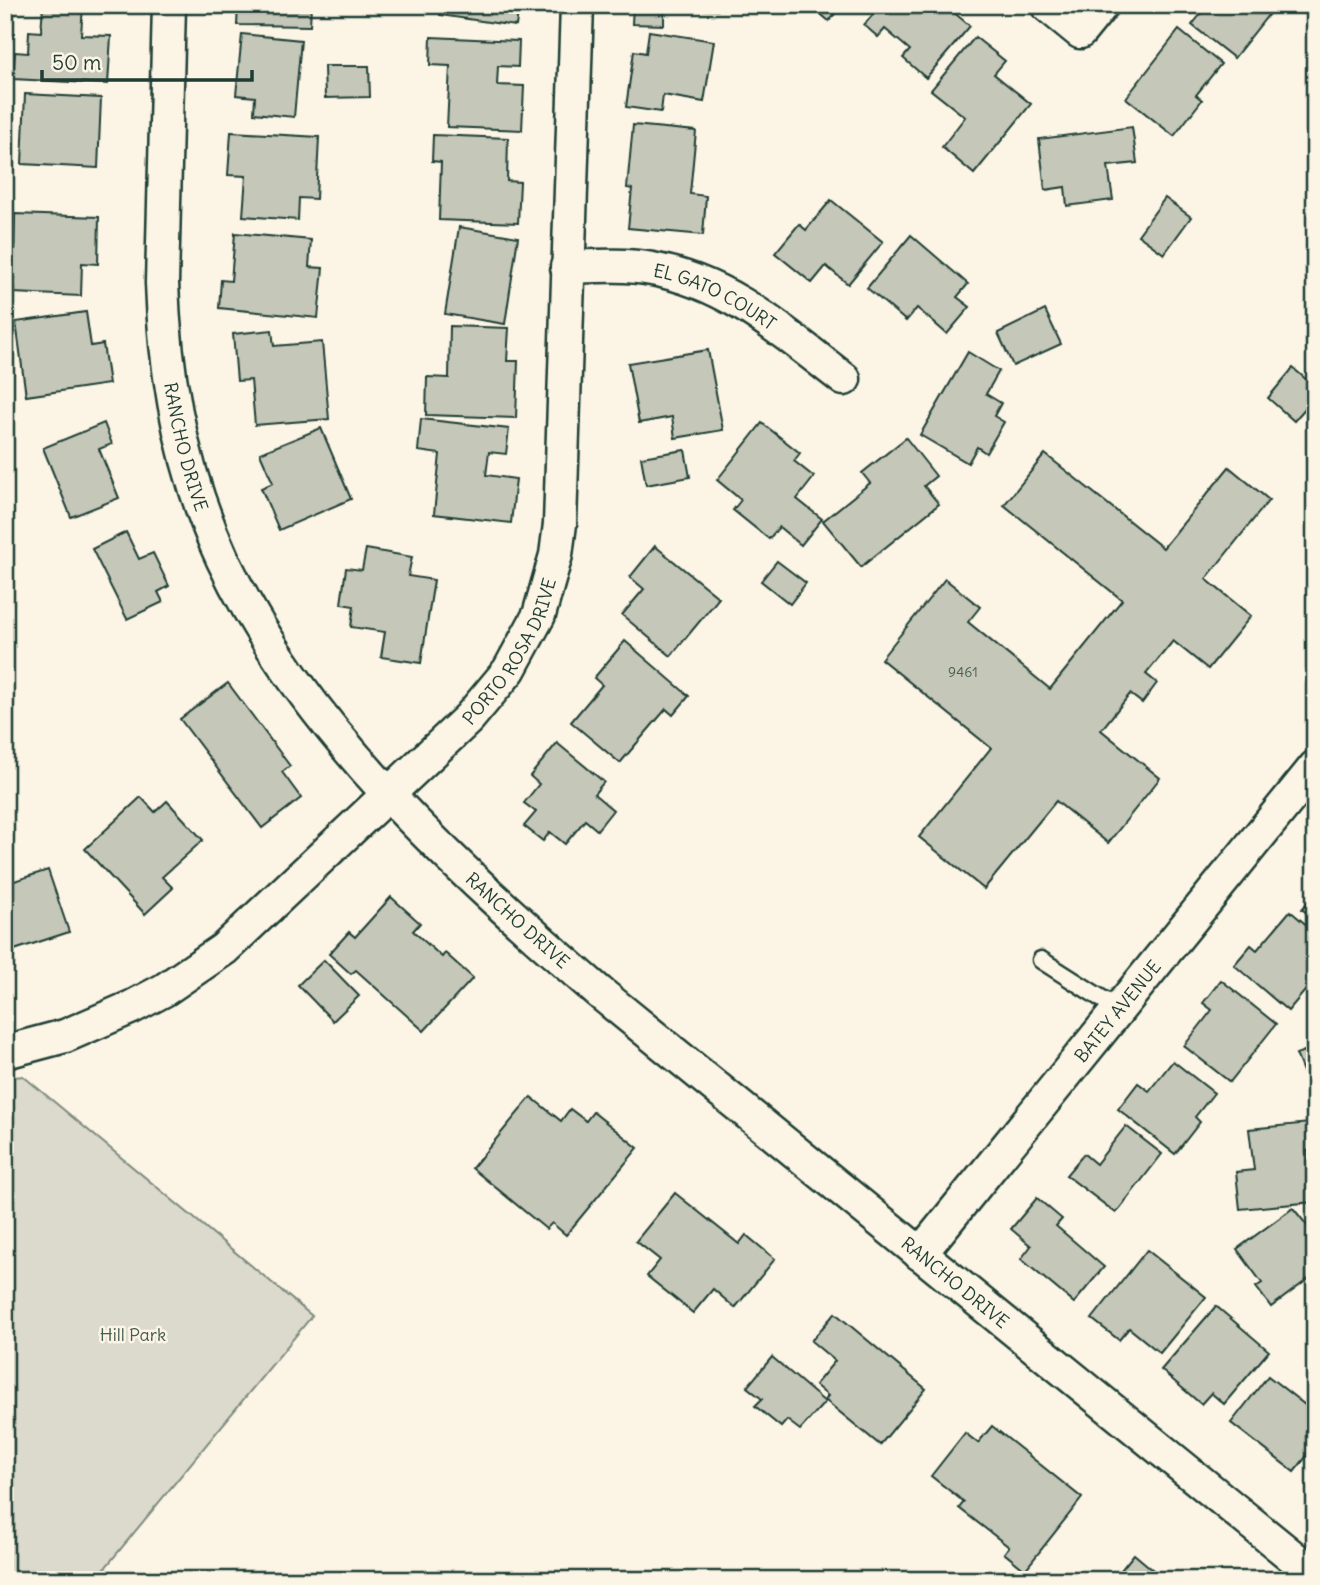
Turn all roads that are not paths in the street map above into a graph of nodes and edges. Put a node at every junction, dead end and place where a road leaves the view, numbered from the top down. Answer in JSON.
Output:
{"nodes":[{"id":1,"x":170,"y":5,"type":"edge"},
{"id":2,"x":577,"y":5,"type":"edge"},
{"id":3,"x":1047,"y":5,"type":"edge"},
{"id":4,"x":1102,"y":5,"type":"edge"},
{"id":5,"x":567,"y":267,"type":"junction"},
{"id":6,"x":844,"y":379,"type":"dead end"},
{"id":7,"x":1315,"y":766,"type":"edge"},
{"id":8,"x":389,"y":793,"type":"junction"},
{"id":9,"x":1041,"y":960,"type":"dead end"},
{"id":10,"x":1118,"y":1009,"type":"junction"},
{"id":11,"x":5,"y":1052,"type":"edge"},
{"id":12,"x":920,"y":1254,"type":"junction"},
{"id":13,"x":1315,"y":1575,"type":"edge"}],
"edges":[{"from":1,"to":8,"type":"street","name":"RANCHO DRIVE"},
{"from":2,"to":5,"type":"street","name":"PORTO ROSA DRIVE"},
{"from":3,"to":4,"type":"street"},
{"from":5,"to":6,"type":"street","name":"EL GATO COURT"},
{"from":5,"to":8,"type":"street","name":"PORTO ROSA DRIVE"},
{"from":7,"to":10,"type":"street","name":"BATEY AVENUE"},
{"from":8,"to":11,"type":"street","name":"PORTO ROSA DRIVE"},
{"from":8,"to":12,"type":"street","name":"RANCHO DRIVE"},
{"from":9,"to":10,"type":"lane"},
{"from":10,"to":12,"type":"street","name":"BATEY AVENUE"},
{"from":12,"to":13,"type":"street","name":"RANCHO DRIVE"}]}
